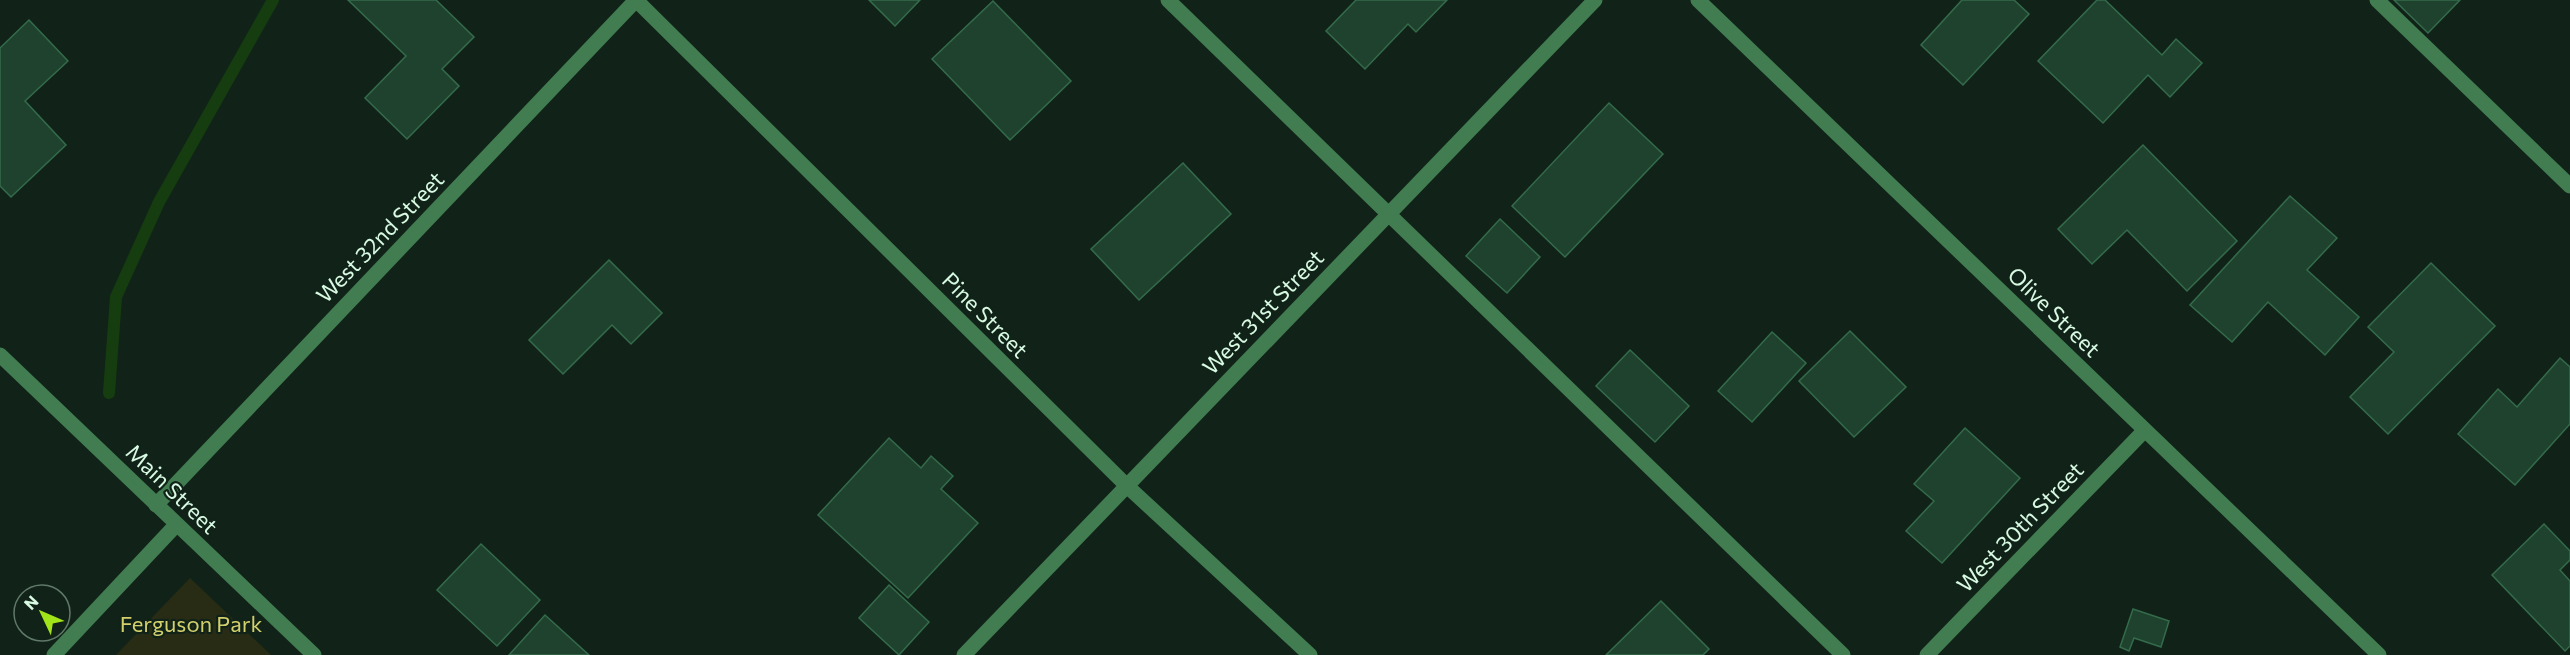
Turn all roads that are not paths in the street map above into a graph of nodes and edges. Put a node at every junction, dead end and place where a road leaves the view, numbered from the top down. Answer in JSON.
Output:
{"nodes":[{"id":1,"x":636,"y":0,"type":"edge"},
{"id":2,"x":1168,"y":0,"type":"edge"},
{"id":3,"x":1595,"y":0,"type":"edge"},
{"id":4,"x":1698,"y":0,"type":"edge"},
{"id":5,"x":2377,"y":0,"type":"edge"},
{"id":6,"x":2570,"y":186,"type":"edge"},
{"id":7,"x":1389,"y":213,"type":"junction"},
{"id":8,"x":0,"y":356,"type":"edge"},
{"id":9,"x":2144,"y":431,"type":"junction"},
{"id":10,"x":1127,"y":486,"type":"junction"},
{"id":11,"x":156,"y":506,"type":"junction"},
{"id":12,"x":176,"y":525,"type":"junction"},
{"id":13,"x":54,"y":655,"type":"edge"},
{"id":14,"x":314,"y":655,"type":"edge"},
{"id":15,"x":964,"y":655,"type":"edge"},
{"id":16,"x":1310,"y":655,"type":"edge"},
{"id":17,"x":1843,"y":655,"type":"edge"},
{"id":18,"x":1927,"y":655,"type":"edge"},
{"id":19,"x":2379,"y":655,"type":"edge"}],
"edges":[{"from":1,"to":10,"type":"street","name":"Pine Street"},
{"from":1,"to":11,"type":"street","name":"West 32nd Street"},
{"from":2,"to":7,"type":"street"},
{"from":3,"to":7,"type":"street","name":"West 31st Street"},
{"from":4,"to":9,"type":"street","name":"Olive Street"},
{"from":5,"to":6,"type":"street"},
{"from":7,"to":10,"type":"street","name":"West 31st Street"},
{"from":7,"to":17,"type":"street"},
{"from":8,"to":11,"type":"street","name":"Main Street"},
{"from":9,"to":18,"type":"street","name":"West 30th Street"},
{"from":9,"to":19,"type":"street","name":"Olive Street"},
{"from":10,"to":15,"type":"street","name":"West 31st Street"},
{"from":10,"to":16,"type":"street","name":"Pine Street"},
{"from":11,"to":12,"type":"street","name":"Main Street"},
{"from":12,"to":13,"type":"street"},
{"from":12,"to":14,"type":"street","name":"Main Street"}]}
